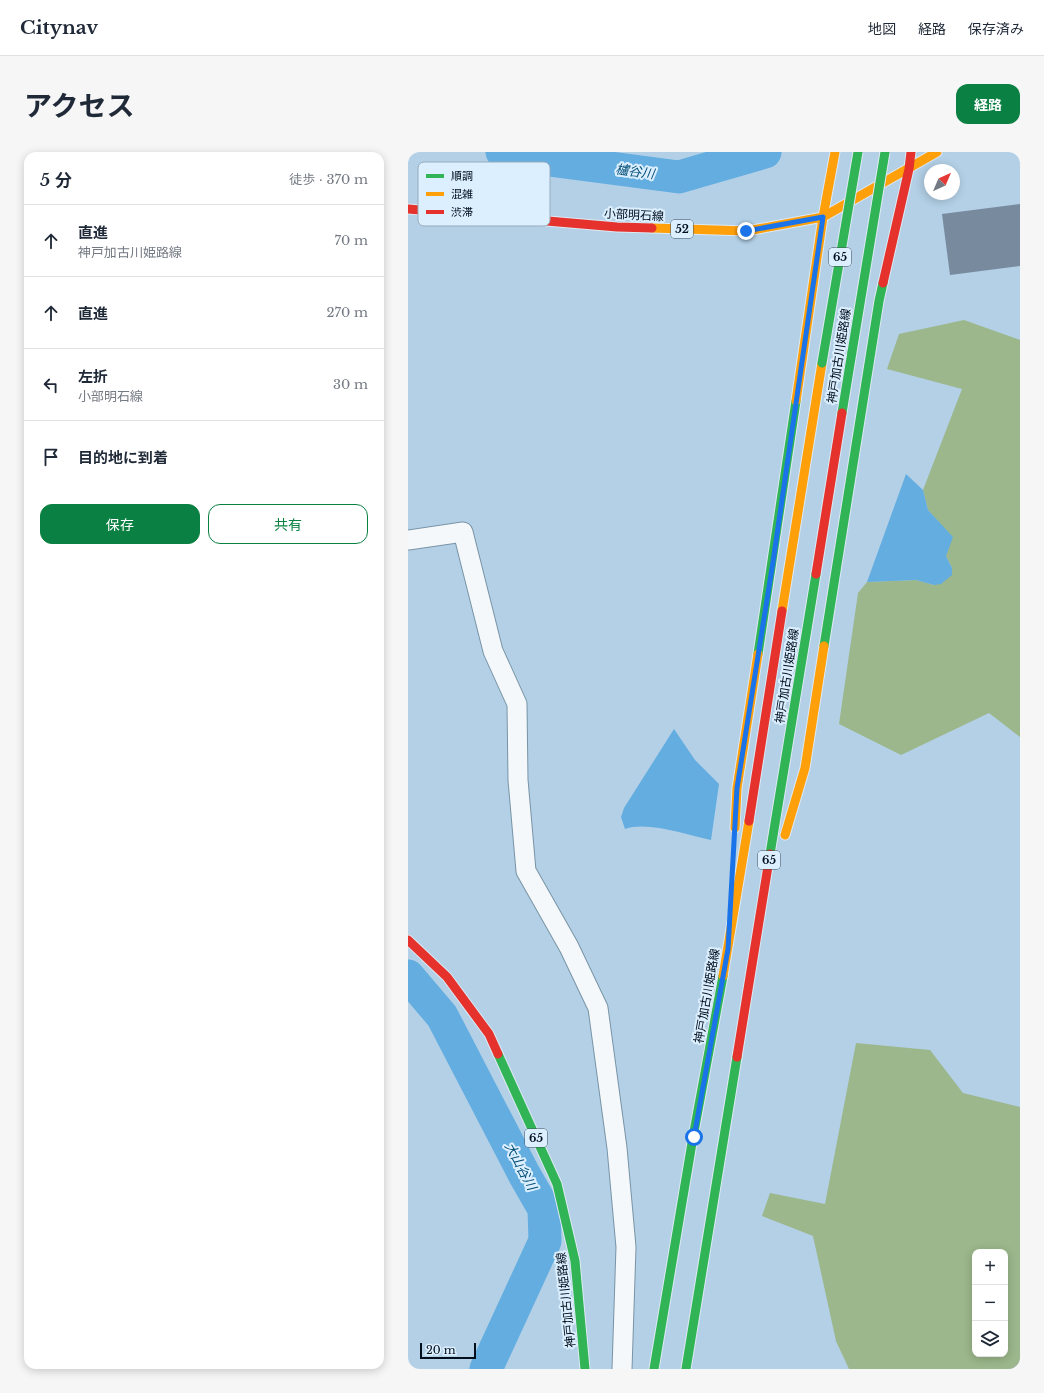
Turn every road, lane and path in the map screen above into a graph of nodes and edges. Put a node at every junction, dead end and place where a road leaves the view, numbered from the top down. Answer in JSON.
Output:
{"nodes":[{"id":1,"x":835,"y":152,"type":"edge"},
{"id":2,"x":858,"y":152,"type":"edge"},
{"id":3,"x":885,"y":152,"type":"edge"},
{"id":4,"x":911,"y":152,"type":"edge"},
{"id":5,"x":937,"y":152,"type":"edge"},
{"id":6,"x":908,"y":169,"type":"junction"},
{"id":7,"x":408,"y":209,"type":"edge"},
{"id":8,"x":418,"y":210,"type":"edge"},
{"id":9,"x":823,"y":217,"type":"junction"},
{"id":10,"x":550,"y":221,"type":"edge"},
{"id":11,"x":408,"y":540,"type":"edge"},
{"id":12,"x":735,"y":834,"type":"dead end"},
{"id":13,"x":733,"y":857,"type":"dead end"},
{"id":14,"x":760,"y":918,"type":"junction"},
{"id":15,"x":408,"y":940,"type":"edge"},
{"id":16,"x":728,"y":949,"type":"junction"},
{"id":17,"x":585,"y":1369,"type":"edge"},
{"id":18,"x":622,"y":1369,"type":"edge"},
{"id":19,"x":654,"y":1369,"type":"edge"},
{"id":20,"x":686,"y":1369,"type":"edge"}],
"edges":[{"from":1,"to":9,"type":"main road"},
{"from":2,"to":16,"type":"main road","name":"神戸加古川姫路線","number":"65","bridge":true},
{"from":3,"to":14,"type":"main road","name":"神戸加古川姫路線","number":"65","bridge":true},
{"from":4,"to":6,"type":"main road"},
{"from":5,"to":6,"type":"main road","name":"小部明石線","number":"52"},
{"from":6,"to":9,"type":"main road","name":"小部明石線","number":"52"},
{"from":6,"to":14,"type":"main road"},
{"from":7,"to":8,"type":"main road","name":"小部明石線","number":"52"},
{"from":9,"to":10,"type":"main road","name":"小部明石線","number":"52"},
{"from":9,"to":12,"type":"main road"},
{"from":11,"to":18,"type":"street"},
{"from":13,"to":16,"type":"main road"},
{"from":14,"to":20,"type":"main road","name":"神戸加古川姫路線","number":"65"},
{"from":15,"to":17,"type":"main road","name":"神戸加古川姫路線","number":"65"},
{"from":16,"to":19,"type":"main road","name":"神戸加古川姫路線","number":"65"}]}
